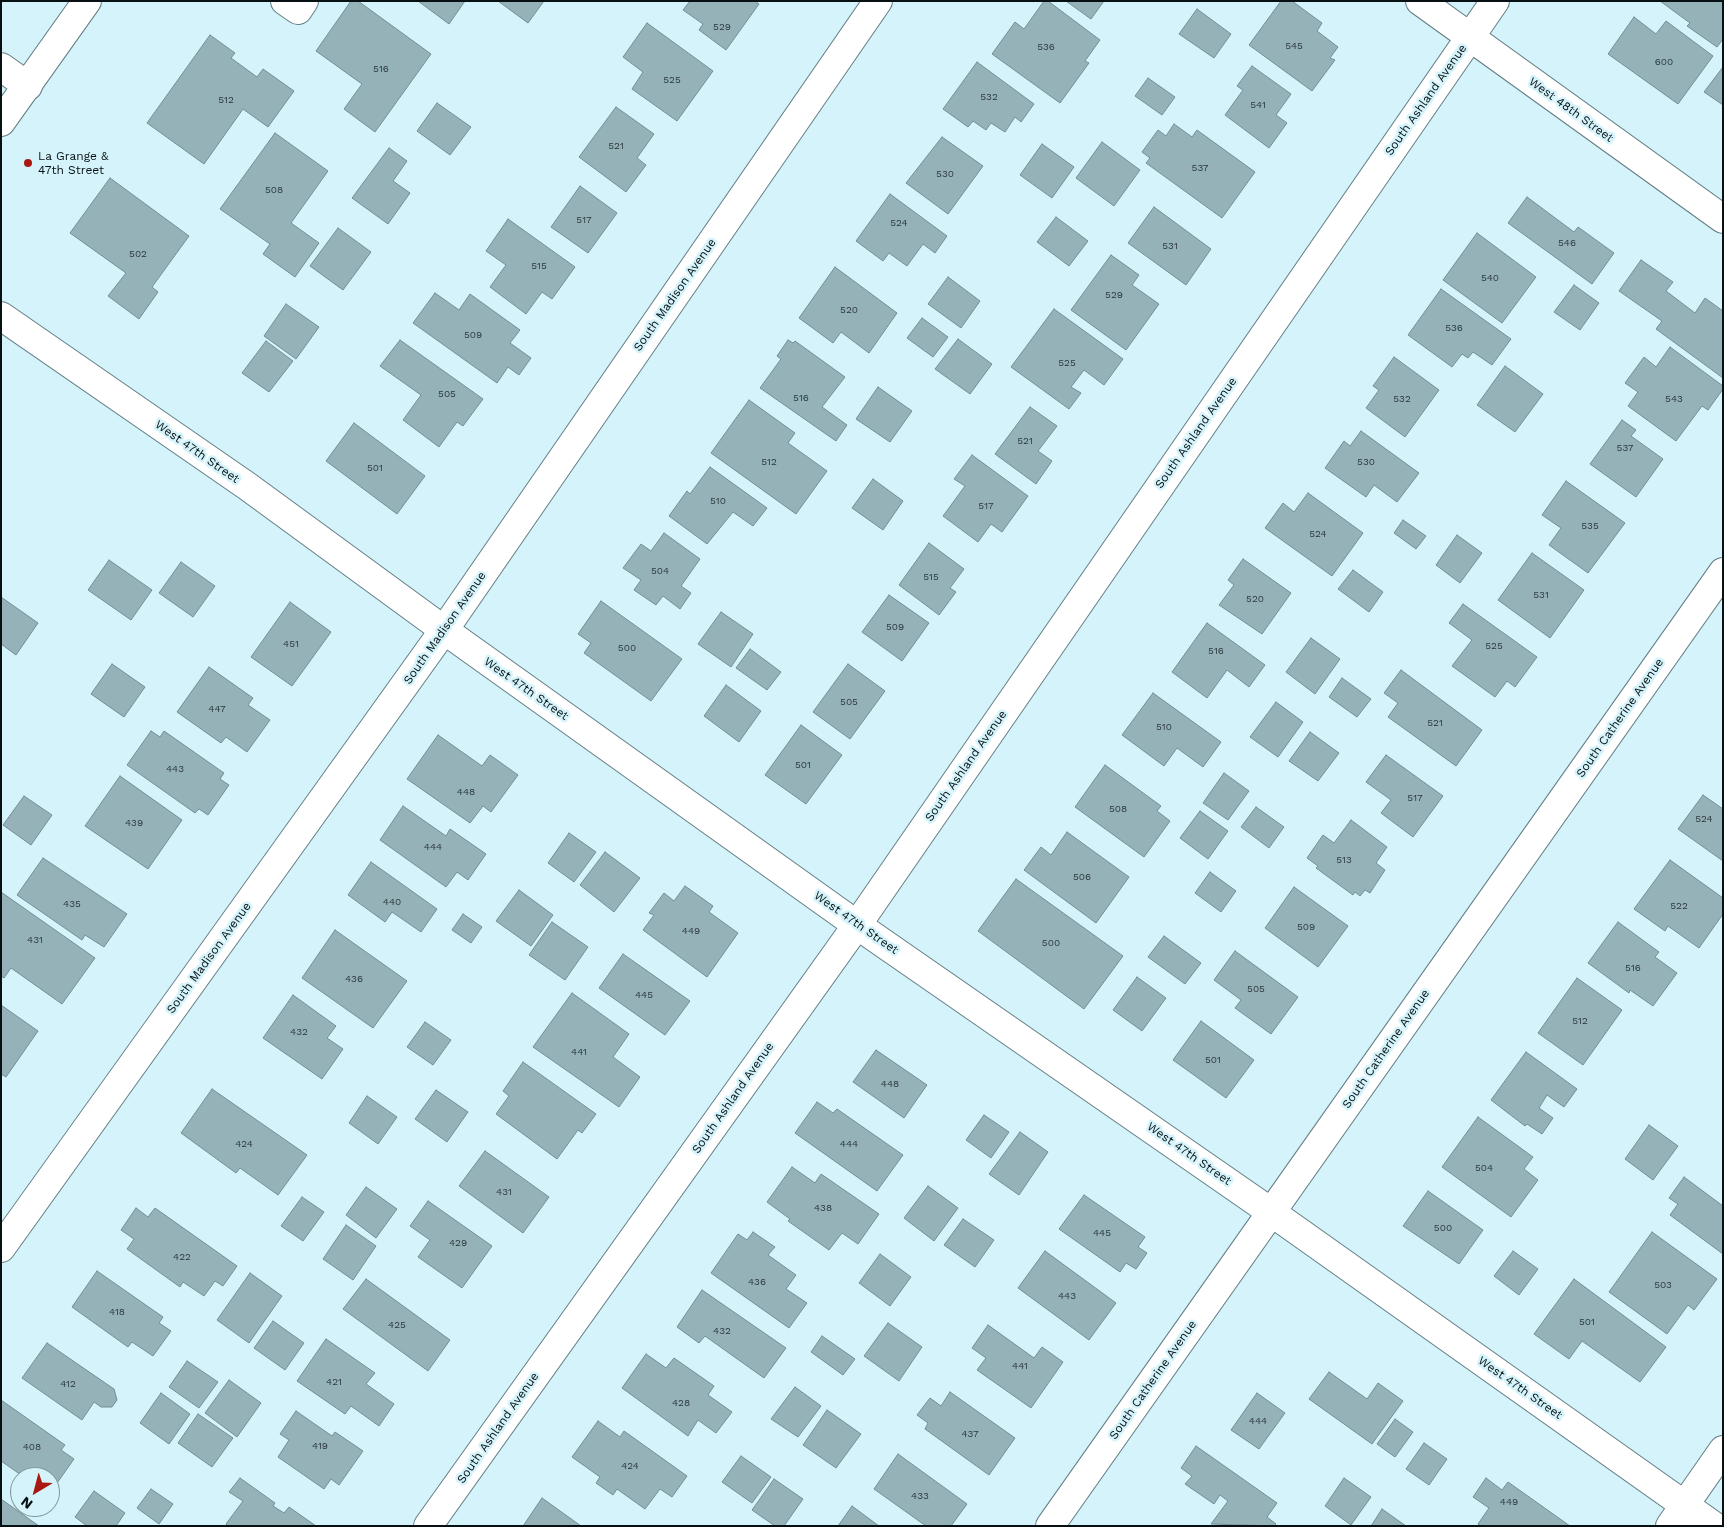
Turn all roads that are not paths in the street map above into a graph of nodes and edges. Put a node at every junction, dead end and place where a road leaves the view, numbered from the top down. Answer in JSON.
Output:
{"nodes":[{"id":1,"x":87,"y":1,"type":"edge"},
{"id":2,"x":285,"y":1,"type":"edge"},
{"id":3,"x":304,"y":1,"type":"edge"},
{"id":4,"x":878,"y":1,"type":"edge"},
{"id":5,"x":1420,"y":1,"type":"edge"},
{"id":6,"x":1495,"y":1,"type":"edge"},
{"id":7,"x":1470,"y":38,"type":"junction"},
{"id":8,"x":1,"y":67,"type":"edge"},
{"id":9,"x":28,"y":86,"type":"junction"},
{"id":10,"x":1,"y":122,"type":"edge"},
{"id":11,"x":1723,"y":219,"type":"edge"},
{"id":12,"x":1,"y":316,"type":"edge"},
{"id":13,"x":1723,"y":572,"type":"edge"},
{"id":14,"x":444,"y":630,"type":"junction"},
{"id":15,"x":857,"y":924,"type":"junction"},
{"id":16,"x":1271,"y":1212,"type":"junction"},
{"id":17,"x":1,"y":1248,"type":"edge"},
{"id":18,"x":1723,"y":1450,"type":"edge"},
{"id":19,"x":1677,"y":1515,"type":"edge"},
{"id":20,"x":428,"y":1526,"type":"edge"},
{"id":21,"x":1050,"y":1526,"type":"edge"},
{"id":22,"x":1714,"y":1526,"type":"edge"}],
"edges":[{"from":1,"to":9,"type":"street"},
{"from":2,"to":3,"type":"street"},
{"from":4,"to":14,"type":"street","name":"South Madison Avenue"},
{"from":5,"to":7,"type":"street","name":"West 48th Street"},
{"from":6,"to":7,"type":"street","name":"South Ashland Avenue"},
{"from":7,"to":11,"type":"street","name":"West 48th Street"},
{"from":7,"to":15,"type":"street","name":"South Ashland Avenue"},
{"from":8,"to":9,"type":"street"},
{"from":9,"to":10,"type":"street"},
{"from":12,"to":14,"type":"street","name":"West 47th Street"},
{"from":13,"to":16,"type":"street","name":"South Catherine Avenue"},
{"from":14,"to":15,"type":"street","name":"West 47th Street"},
{"from":14,"to":17,"type":"street","name":"South Madison Avenue"},
{"from":15,"to":16,"type":"street","name":"West 47th Street"},
{"from":15,"to":20,"type":"street","name":"South Ashland Avenue"},
{"from":16,"to":19,"type":"street","name":"West 47th Street"},
{"from":16,"to":21,"type":"street","name":"South Catherine Avenue"},
{"from":18,"to":19,"type":"street"},
{"from":19,"to":22,"type":"street","name":"West 47th Street"}]}
